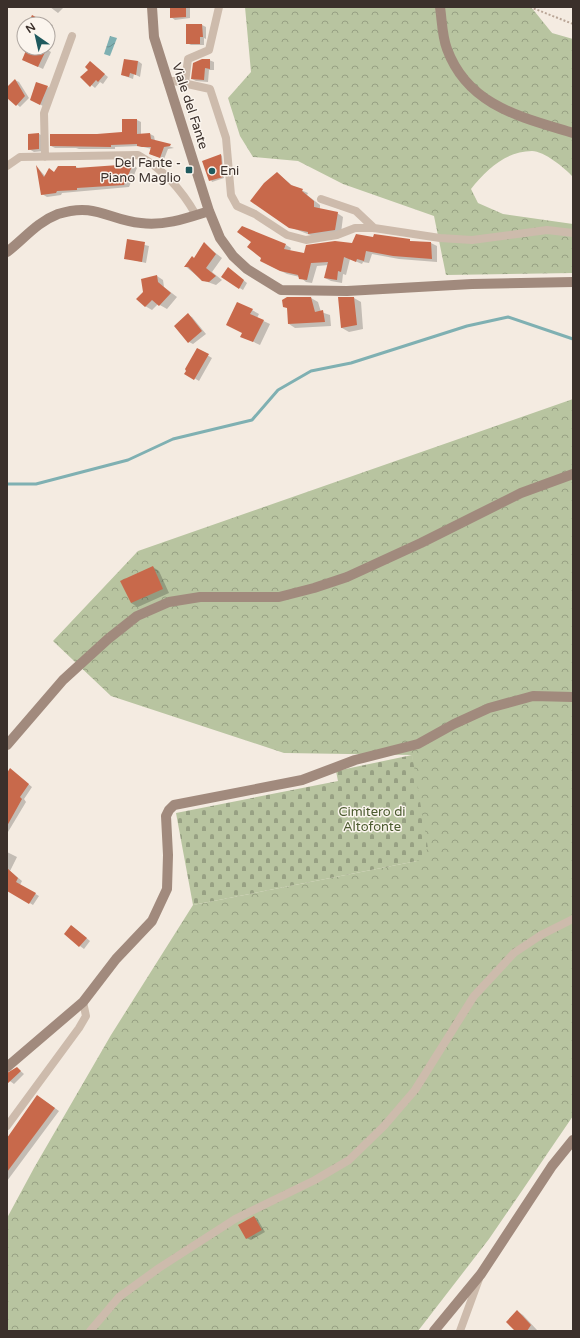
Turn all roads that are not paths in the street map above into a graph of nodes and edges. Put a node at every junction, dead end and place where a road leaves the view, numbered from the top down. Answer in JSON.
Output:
{"nodes":[{"id":1,"x":152,"y":7,"type":"edge"},
{"id":2,"x":219,"y":7,"type":"edge"},
{"id":3,"x":440,"y":7,"type":"edge"},
{"id":4,"x":72,"y":36,"type":"dead end"},
{"id":5,"x":167,"y":82,"type":"junction"},
{"id":6,"x":185,"y":83,"type":"junction"},
{"id":7,"x":573,"y":133,"type":"edge"},
{"id":8,"x":45,"y":156,"type":"junction"},
{"id":9,"x":7,"y":166,"type":"edge"},
{"id":10,"x":320,"y":200,"type":"dead end"},
{"id":11,"x":209,"y":211,"type":"junction"},
{"id":12,"x":196,"y":215,"type":"junction"},
{"id":13,"x":374,"y":228,"type":"junction"},
{"id":14,"x":573,"y":233,"type":"edge"},
{"id":15,"x":7,"y":252,"type":"edge"},
{"id":16,"x":573,"y":282,"type":"edge"},
{"id":17,"x":573,"y":474,"type":"edge"},
{"id":18,"x":573,"y":697,"type":"edge"},
{"id":19,"x":7,"y":745,"type":"edge"},
{"id":20,"x":573,"y":919,"type":"edge"},
{"id":21,"x":83,"y":1002,"type":"junction"},
{"id":22,"x":7,"y":1067,"type":"edge"},
{"id":23,"x":7,"y":1126,"type":"edge"},
{"id":24,"x":573,"y":1140,"type":"edge"},
{"id":25,"x":481,"y":1274,"type":"junction"},
{"id":26,"x":90,"y":1331,"type":"edge"},
{"id":27,"x":434,"y":1331,"type":"edge"},
{"id":28,"x":460,"y":1331,"type":"edge"}],
"edges":[{"from":1,"to":5,"type":"main road","name":"Viale del Fante"},
{"from":2,"to":6,"type":"street"},
{"from":3,"to":7,"type":"main road"},
{"from":4,"to":8,"type":"street"},
{"from":5,"to":6,"type":"street"},
{"from":5,"to":11,"type":"main road","name":"Viale del Fante"},
{"from":6,"to":13,"type":"street"},
{"from":8,"to":9,"type":"street"},
{"from":8,"to":12,"type":"street"},
{"from":10,"to":13,"type":"street"},
{"from":11,"to":12,"type":"main road"},
{"from":11,"to":16,"type":"main road","name":"Viale del Fante"},
{"from":12,"to":15,"type":"main road"},
{"from":13,"to":14,"type":"street"},
{"from":17,"to":19,"type":"main road"},
{"from":18,"to":21,"type":"main road"},
{"from":20,"to":26,"type":"street"},
{"from":21,"to":22,"type":"main road"},
{"from":21,"to":23,"type":"street"},
{"from":24,"to":25,"type":"main road"},
{"from":25,"to":27,"type":"main road"},
{"from":25,"to":28,"type":"street"}]}
